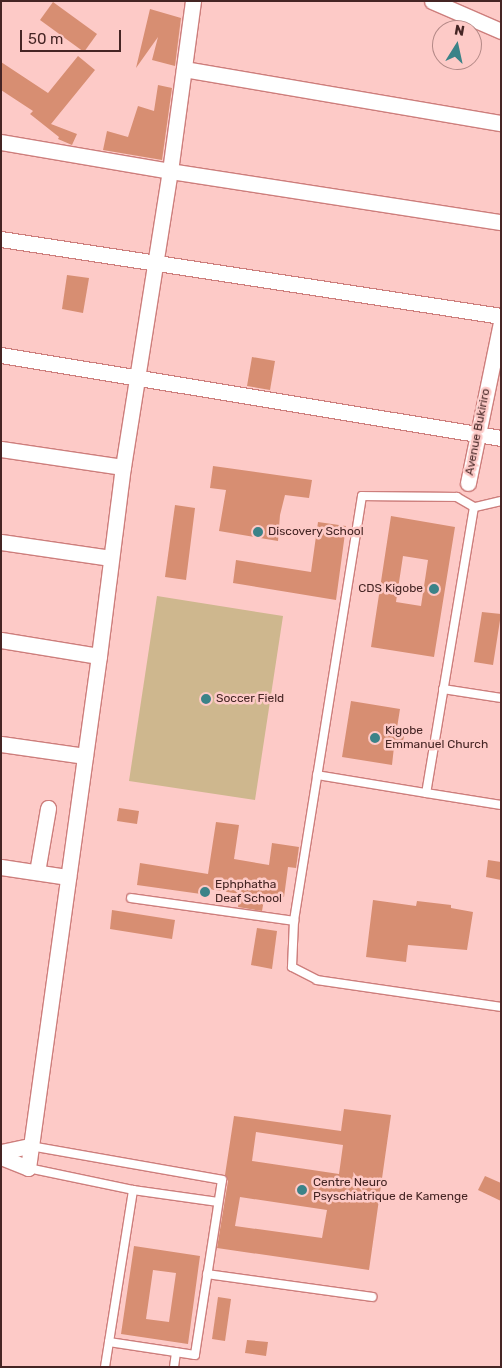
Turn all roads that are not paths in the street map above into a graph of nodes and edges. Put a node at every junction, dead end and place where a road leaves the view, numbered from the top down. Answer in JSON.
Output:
{"nodes":[{"id":1,"x":193,"y":1,"type":"edge"},
{"id":2,"x":432,"y":1,"type":"edge"},
{"id":3,"x":501,"y":31,"type":"edge"},
{"id":4,"x":184,"y":69,"type":"junction"},
{"id":5,"x":501,"y":123,"type":"edge"},
{"id":6,"x":1,"y":142,"type":"edge"},
{"id":7,"x":170,"y":171,"type":"junction"},
{"id":8,"x":501,"y":222,"type":"edge"},
{"id":9,"x":1,"y":239,"type":"edge"},
{"id":10,"x":156,"y":261,"type":"junction"},
{"id":11,"x":501,"y":316,"type":"edge"},
{"id":12,"x":501,"y":322,"type":"edge"},
{"id":13,"x":1,"y":355,"type":"edge"},
{"id":14,"x":138,"y":378,"type":"junction"},
{"id":15,"x":477,"y":434,"type":"junction"},
{"id":16,"x":501,"y":438,"type":"edge"},
{"id":17,"x":1,"y":449,"type":"edge"},
{"id":18,"x":123,"y":467,"type":"junction"},
{"id":19,"x":468,"y":483,"type":"joint"},
{"id":20,"x":456,"y":497,"type":"junction"},
{"id":21,"x":501,"y":501,"type":"edge"},
{"id":22,"x":474,"y":507,"type":"junction"},
{"id":23,"x":1,"y":542,"type":"edge"},
{"id":24,"x":111,"y":558,"type":"junction"},
{"id":25,"x":1,"y":640,"type":"edge"},
{"id":26,"x":99,"y":656,"type":"junction"},
{"id":27,"x":443,"y":689,"type":"junction"},
{"id":28,"x":501,"y":698,"type":"edge"},
{"id":29,"x":1,"y":744,"type":"edge"},
{"id":30,"x":85,"y":756,"type":"junction"},
{"id":31,"x":317,"y":775,"type":"junction"},
{"id":32,"x":426,"y":793,"type":"junction"},
{"id":33,"x":501,"y":805,"type":"edge"},
{"id":34,"x":48,"y":808,"type":"dead end"},
{"id":35,"x":1,"y":867,"type":"edge"},
{"id":36,"x":37,"y":872,"type":"junction"},
{"id":37,"x":68,"y":877,"type":"junction"},
{"id":38,"x":131,"y":898,"type":"dead end"},
{"id":39,"x":294,"y":921,"type":"junction"},
{"id":40,"x":501,"y":1007,"type":"edge"},
{"id":41,"x":30,"y":1146,"type":"junction"},
{"id":42,"x":1,"y":1152,"type":"edge"},
{"id":43,"x":1,"y":1157,"type":"edge"},
{"id":44,"x":28,"y":1168,"type":"junction"},
{"id":45,"x":133,"y":1190,"type":"junction"},
{"id":46,"x":218,"y":1202,"type":"junction"},
{"id":47,"x":207,"y":1274,"type":"junction"},
{"id":48,"x":372,"y":1297,"type":"dead end"},
{"id":49,"x":109,"y":1342,"type":"junction"},
{"id":50,"x":176,"y":1352,"type":"junction"},
{"id":51,"x":105,"y":1367,"type":"edge"},
{"id":52,"x":174,"y":1367,"type":"edge"}],
"edges":[{"from":1,"to":4,"type":"street"},
{"from":2,"to":3,"type":"street"},
{"from":4,"to":5,"type":"street"},
{"from":4,"to":7,"type":"street"},
{"from":6,"to":7,"type":"street"},
{"from":7,"to":8,"type":"street"},
{"from":7,"to":10,"type":"street"},
{"from":9,"to":10,"type":"street"},
{"from":10,"to":11,"type":"street"},
{"from":10,"to":14,"type":"street"},
{"from":12,"to":15,"type":"street","name":"Avenue Bukiriro"},
{"from":13,"to":14,"type":"street"},
{"from":14,"to":15,"type":"street"},
{"from":14,"to":18,"type":"street"},
{"from":15,"to":16,"type":"street"},
{"from":15,"to":19,"type":"street","name":"Avenue Bukiriro"},
{"from":17,"to":18,"type":"street"},
{"from":18,"to":24,"type":"street"},
{"from":19,"to":20,"type":"lane"},
{"from":20,"to":22,"type":"lane"},
{"from":20,"to":31,"type":"lane"},
{"from":21,"to":22,"type":"lane"},
{"from":22,"to":27,"type":"lane"},
{"from":23,"to":24,"type":"street"},
{"from":24,"to":26,"type":"street"},
{"from":25,"to":26,"type":"street"},
{"from":26,"to":30,"type":"street"},
{"from":27,"to":28,"type":"lane"},
{"from":27,"to":32,"type":"lane"},
{"from":29,"to":30,"type":"street"},
{"from":30,"to":37,"type":"street"},
{"from":31,"to":32,"type":"lane"},
{"from":31,"to":39,"type":"lane"},
{"from":32,"to":33,"type":"lane"},
{"from":34,"to":36,"type":"street"},
{"from":35,"to":36,"type":"street"},
{"from":36,"to":37,"type":"street"},
{"from":37,"to":41,"type":"street"},
{"from":38,"to":39,"type":"lane"},
{"from":39,"to":40,"type":"lane"},
{"from":41,"to":42,"type":"street"},
{"from":41,"to":44,"type":"street"},
{"from":41,"to":46,"type":"lane"},
{"from":43,"to":44,"type":"street"},
{"from":44,"to":45,"type":"lane"},
{"from":45,"to":46,"type":"lane"},
{"from":45,"to":49,"type":"lane"},
{"from":46,"to":47,"type":"lane"},
{"from":47,"to":48,"type":"lane"},
{"from":47,"to":50,"type":"lane"},
{"from":49,"to":50,"type":"lane"},
{"from":49,"to":51,"type":"lane"},
{"from":50,"to":52,"type":"lane"}]}
